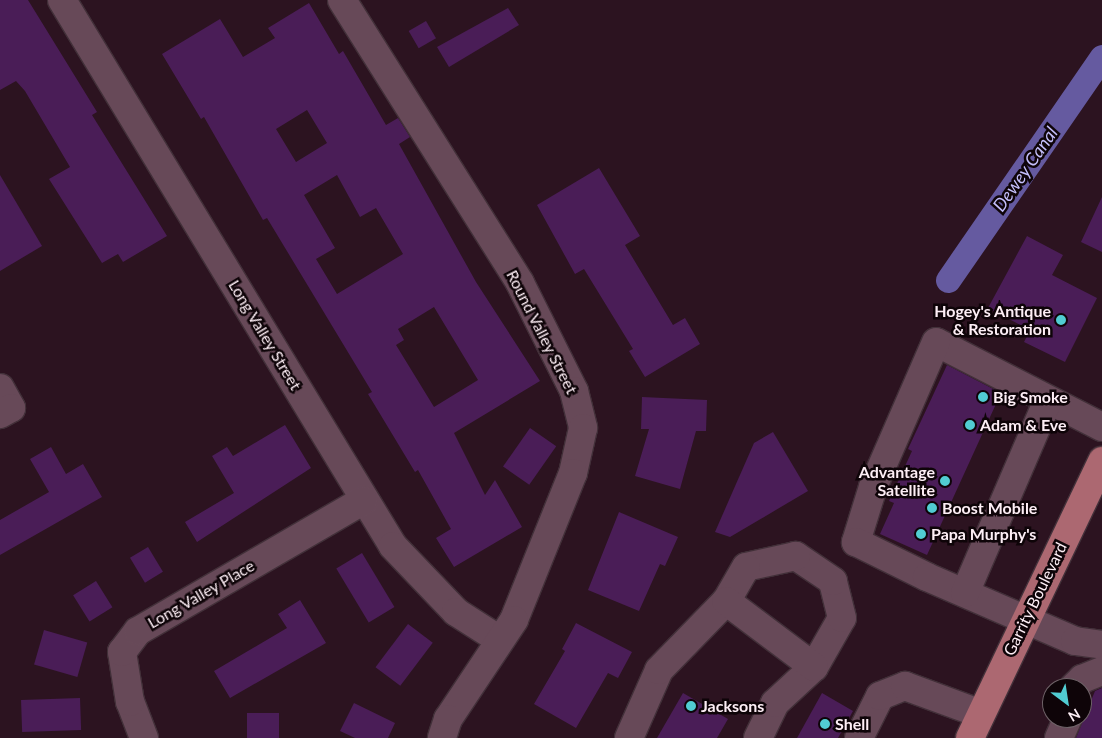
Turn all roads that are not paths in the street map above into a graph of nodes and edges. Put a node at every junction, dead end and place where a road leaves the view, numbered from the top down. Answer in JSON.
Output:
{"nodes":[{"id":1,"x":62,"y":0,"type":"edge"},
{"id":2,"x":342,"y":0,"type":"edge"},
{"id":3,"x":1048,"y":400,"type":"junction"},
{"id":4,"x":1102,"y":427,"type":"edge"},
{"id":5,"x":1102,"y":461,"type":"edge"},
{"id":6,"x":364,"y":500,"type":"junction"},
{"id":7,"x":965,"y":593,"type":"junction"},
{"id":8,"x":726,"y":601,"type":"junction"},
{"id":9,"x":1025,"y":619,"type":"junction"},
{"id":10,"x":500,"y":640,"type":"junction"},
{"id":11,"x":1102,"y":645,"type":"edge"},
{"id":12,"x":814,"y":667,"type":"junction"},
{"id":13,"x":975,"y":726,"type":"edge"},
{"id":14,"x":144,"y":738,"type":"edge"},
{"id":15,"x":442,"y":738,"type":"edge"},
{"id":16,"x":629,"y":738,"type":"edge"},
{"id":17,"x":758,"y":738,"type":"edge"},
{"id":18,"x":859,"y":738,"type":"edge"}],
"edges":[{"from":1,"to":6,"type":"street","name":"Long Valley Street"},
{"from":2,"to":10,"type":"street","name":"Round Valley Street"},
{"from":3,"to":4,"type":"street"},
{"from":3,"to":7,"type":"street"},
{"from":3,"to":7,"type":"street"},
{"from":5,"to":9,"type":"main road","name":"Garrity Boulevard"},
{"from":6,"to":10,"type":"street","name":"Long Valley Street"},
{"from":6,"to":14,"type":"street","name":"Long Valley Place"},
{"from":7,"to":9,"type":"street"},
{"from":8,"to":12,"type":"street"},
{"from":8,"to":12,"type":"street"},
{"from":8,"to":16,"type":"street"},
{"from":9,"to":11,"type":"street"},
{"from":9,"to":13,"type":"main road","name":"Garrity Boulevard"},
{"from":10,"to":15,"type":"street","name":"Round Valley Street"},
{"from":12,"to":17,"type":"street"},
{"from":13,"to":18,"type":"street"}]}
